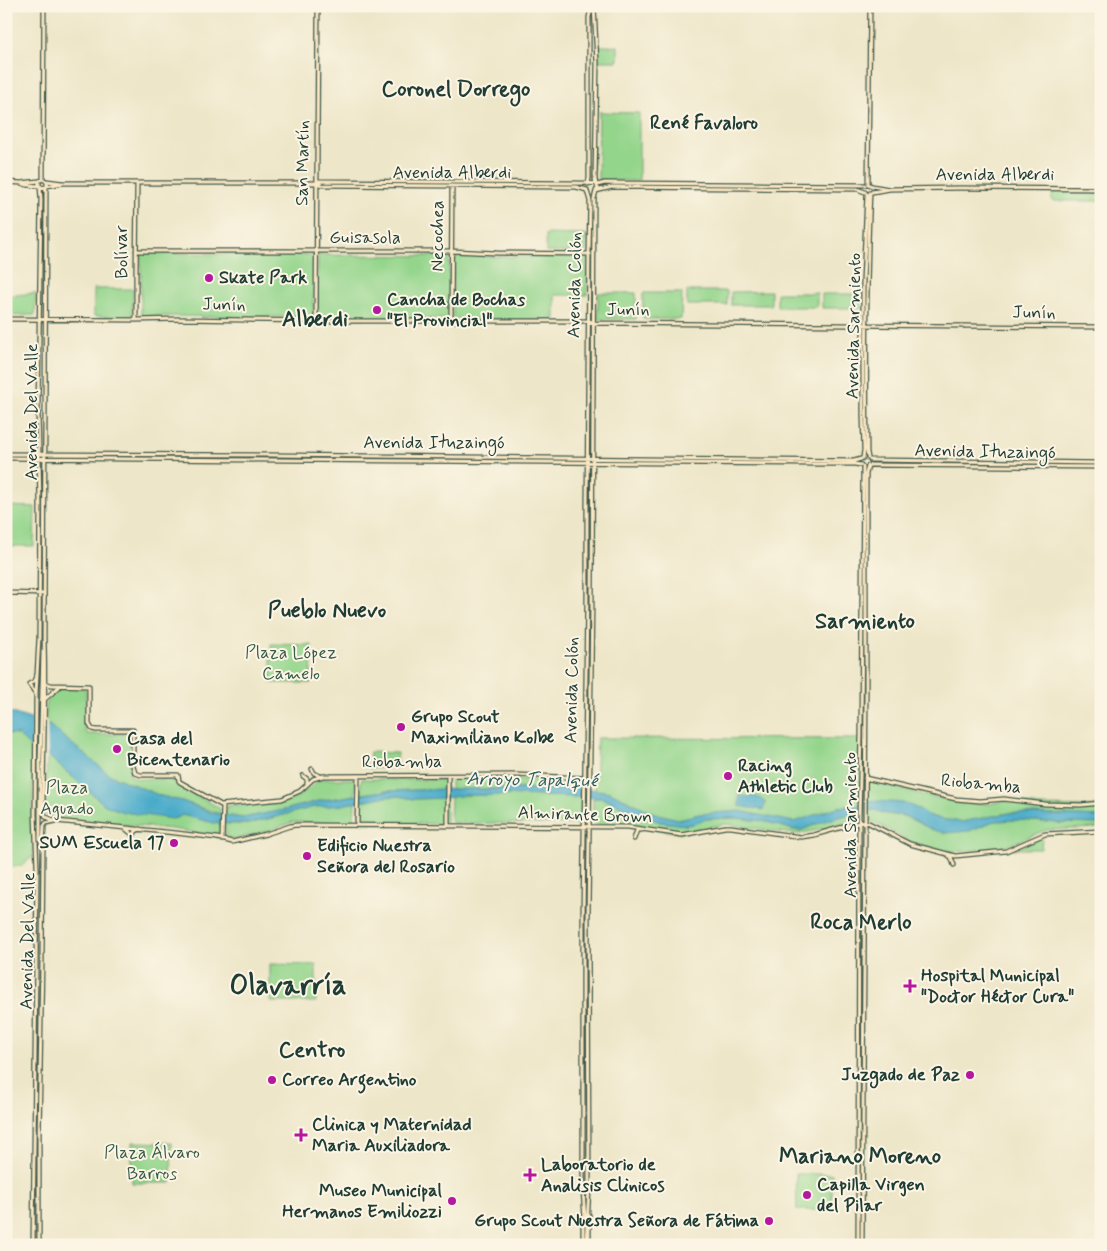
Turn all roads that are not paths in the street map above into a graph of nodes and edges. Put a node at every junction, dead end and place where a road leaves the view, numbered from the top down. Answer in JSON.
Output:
{"nodes":[{"id":1,"x":44,"y":6,"type":"edge"},
{"id":2,"x":318,"y":6,"type":"edge"},
{"id":3,"x":593,"y":6,"type":"edge"},
{"id":4,"x":870,"y":6,"type":"edge"},
{"id":5,"x":6,"y":182,"type":"edge"},
{"id":6,"x":42,"y":183,"type":"junction"},
{"id":7,"x":137,"y":183,"type":"junction"},
{"id":8,"x":317,"y":183,"type":"junction"},
{"id":9,"x":63,"y":184,"type":"junction"},
{"id":10,"x":452,"y":184,"type":"junction"},
{"id":11,"x":587,"y":185,"type":"junction"},
{"id":12,"x":596,"y":185,"type":"junction"},
{"id":13,"x":867,"y":185,"type":"junction"},
{"id":14,"x":46,"y":186,"type":"junction"},
{"id":15,"x":872,"y":186,"type":"junction"},
{"id":16,"x":890,"y":189,"type":"junction"},
{"id":17,"x":1101,"y":189,"type":"edge"},
{"id":18,"x":587,"y":190,"type":"junction"},
{"id":19,"x":596,"y":191,"type":"junction"},
{"id":20,"x":869,"y":193,"type":"junction"},
{"id":21,"x":136,"y":251,"type":"junction"},
{"id":22,"x":316,"y":251,"type":"junction"},
{"id":23,"x":452,"y":252,"type":"junction"},
{"id":24,"x":590,"y":254,"type":"junction"},
{"id":25,"x":594,"y":254,"type":"junction"},
{"id":26,"x":6,"y":319,"type":"edge"},
{"id":27,"x":39,"y":320,"type":"junction"},
{"id":28,"x":46,"y":320,"type":"junction"},
{"id":29,"x":136,"y":320,"type":"junction"},
{"id":30,"x":316,"y":321,"type":"junction"},
{"id":31,"x":451,"y":321,"type":"junction"},
{"id":32,"x":588,"y":321,"type":"junction"},
{"id":33,"x":594,"y":323,"type":"junction"},
{"id":34,"x":865,"y":326,"type":"junction"},
{"id":35,"x":1101,"y":327,"type":"edge"},
{"id":36,"x":6,"y":454,"type":"edge"},
{"id":37,"x":39,"y":457,"type":"junction"},
{"id":38,"x":45,"y":457,"type":"junction"},
{"id":39,"x":6,"y":458,"type":"edge"},
{"id":40,"x":862,"y":459,"type":"junction"},
{"id":41,"x":869,"y":459,"type":"junction"},
{"id":42,"x":590,"y":460,"type":"junction"},
{"id":43,"x":1101,"y":465,"type":"edge"},
{"id":44,"x":862,"y":466,"type":"junction"},
{"id":45,"x":869,"y":466,"type":"junction"},
{"id":46,"x":6,"y":593,"type":"edge"},
{"id":47,"x":39,"y":594,"type":"junction"},
{"id":48,"x":44,"y":594,"type":"junction"},
{"id":49,"x":44,"y":638,"type":"junction"},
{"id":50,"x":37,"y":674,"type":"junction"},
{"id":51,"x":45,"y":683,"type":"junction"},
{"id":52,"x":60,"y":686,"type":"junction"},
{"id":53,"x":36,"y":694,"type":"junction"},
{"id":54,"x":45,"y":700,"type":"junction"},
{"id":55,"x":40,"y":717,"type":"junction"},
{"id":56,"x":40,"y":760,"type":"junction"},
{"id":57,"x":312,"y":769,"type":"dead end"},
{"id":58,"x":303,"y":776,"type":"dead end"},
{"id":59,"x":323,"y":776,"type":"junction"},
{"id":60,"x":358,"y":776,"type":"junction"},
{"id":61,"x":448,"y":776,"type":"junction"},
{"id":62,"x":590,"y":778,"type":"junction"},
{"id":63,"x":863,"y":778,"type":"junction"},
{"id":64,"x":585,"y":780,"type":"junction"},
{"id":65,"x":307,"y":785,"type":"junction"},
{"id":66,"x":863,"y":785,"type":"junction"},
{"id":67,"x":1101,"y":803,"type":"edge"},
{"id":68,"x":223,"y":804,"type":"junction"},
{"id":69,"x":865,"y":818,"type":"junction"},
{"id":70,"x":56,"y":821,"type":"junction"},
{"id":71,"x":860,"y":822,"type":"junction"},
{"id":72,"x":357,"y":825,"type":"junction"},
{"id":73,"x":448,"y":825,"type":"junction"},
{"id":74,"x":584,"y":826,"type":"junction"},
{"id":75,"x":590,"y":826,"type":"junction"},
{"id":76,"x":123,"y":827,"type":"junction"},
{"id":77,"x":623,"y":827,"type":"junction"},
{"id":78,"x":140,"y":829,"type":"junction"},
{"id":79,"x":650,"y":830,"type":"junction"},
{"id":80,"x":1101,"y":831,"type":"edge"},
{"id":81,"x":222,"y":840,"type":"junction"},
{"id":82,"x":43,"y":849,"type":"junction"},
{"id":83,"x":948,"y":855,"type":"junction"},
{"id":84,"x":961,"y":856,"type":"junction"},
{"id":85,"x":583,"y":1189,"type":"junction"},
{"id":86,"x":589,"y":1189,"type":"junction"},
{"id":87,"x":586,"y":1233,"type":"junction"},
{"id":88,"x":33,"y":1245,"type":"edge"},
{"id":89,"x":39,"y":1245,"type":"edge"},
{"id":90,"x":586,"y":1245,"type":"edge"},
{"id":91,"x":858,"y":1245,"type":"edge"},
{"id":92,"x":862,"y":1245,"type":"edge"}],
"edges":[{"from":1,"to":6,"type":"main road","name":"Avenida Del Valle"},
{"from":2,"to":8,"type":"main road","name":"San Martín"},
{"from":3,"to":11,"type":"main road"},
{"from":3,"to":12,"type":"main road"},
{"from":4,"to":13,"type":"main road"},
{"from":5,"to":6,"type":"main road","name":"Avenida Alberdi"},
{"from":6,"to":9,"type":"main road","name":"Avenida Alberdi"},
{"from":6,"to":14,"type":"main road","name":"Avenida Del Valle"},
{"from":6,"to":14,"type":"main road","name":"Avenida Alberdi"},
{"from":6,"to":27,"type":"main road","name":"Avenida Del Valle"},
{"from":7,"to":8,"type":"main road","name":"Avenida Alberdi"},
{"from":7,"to":9,"type":"main road","name":"Avenida Alberdi"},
{"from":7,"to":21,"type":"main road","name":"Bolívar"},
{"from":8,"to":10,"type":"main road","name":"Avenida Alberdi"},
{"from":8,"to":22,"type":"main road","name":"San Martín"},
{"from":9,"to":14,"type":"main road","name":"Avenida Alberdi"},
{"from":10,"to":11,"type":"main road","name":"Avenida Alberdi"},
{"from":10,"to":18,"type":"main road","name":"Avenida Alberdi"},
{"from":10,"to":23,"type":"main road","name":"Necochea"},
{"from":11,"to":12,"type":"main road"},
{"from":11,"to":18,"type":"main road"},
{"from":12,"to":13,"type":"main road"},
{"from":12,"to":19,"type":"main road"},
{"from":13,"to":15,"type":"main road","name":"Avenida Alberdi"},
{"from":13,"to":20,"type":"main road"},
{"from":14,"to":28,"type":"main road","name":"Avenida Del Valle"},
{"from":15,"to":16,"type":"main road","name":"Avenida Alberdi"},
{"from":15,"to":20,"type":"main road"},
{"from":16,"to":17,"type":"main road","name":"Avenida Alberdi"},
{"from":16,"to":20,"type":"main road","name":"Avenida Alberdi"},
{"from":18,"to":19,"type":"main road"},
{"from":18,"to":24,"type":"main road","name":"Avenida Colón"},
{"from":19,"to":20,"type":"main road","name":"Avenida Alberdi"},
{"from":19,"to":25,"type":"main road","name":"Avenida Colón"},
{"from":20,"to":34,"type":"main road","name":"Avenida Sarmiento"},
{"from":21,"to":22,"type":"main road","name":"Guisasola"},
{"from":21,"to":29,"type":"main road","name":"Bolívar"},
{"from":22,"to":23,"type":"main road","name":"Guisasola"},
{"from":22,"to":30,"type":"main road","name":"San Martín"},
{"from":23,"to":24,"type":"main road","name":"Guisasola"},
{"from":23,"to":31,"type":"main road","name":"Necochea"},
{"from":24,"to":25,"type":"main road","name":"Guisasola"},
{"from":24,"to":32,"type":"main road","name":"Avenida Colón"},
{"from":25,"to":33,"type":"main road","name":"Avenida Colón"},
{"from":26,"to":27,"type":"main road","name":"Junín"},
{"from":27,"to":28,"type":"main road","name":"Junín"},
{"from":27,"to":37,"type":"main road","name":"Avenida Del Valle"},
{"from":28,"to":29,"type":"main road","name":"Junín"},
{"from":28,"to":38,"type":"main road","name":"Avenida Del Valle"},
{"from":29,"to":30,"type":"main road","name":"Junín"},
{"from":30,"to":31,"type":"main road","name":"Junín"},
{"from":31,"to":32,"type":"main road","name":"Junín"},
{"from":32,"to":33,"type":"main road","name":"Junín"},
{"from":32,"to":42,"type":"main road","name":"Avenida Colón"},
{"from":33,"to":34,"type":"main road","name":"Junín"},
{"from":33,"to":42,"type":"main road","name":"Avenida Colón"},
{"from":34,"to":35,"type":"main road","name":"Junín"},
{"from":34,"to":40,"type":"main road","name":"Avenida Sarmiento"},
{"from":34,"to":41,"type":"main road","name":"Avenida Sarmiento"},
{"from":36,"to":37,"type":"main road","name":"Avenida Ituzaingó"},
{"from":37,"to":38,"type":"main road","name":"Avenida Ituzaingó"},
{"from":37,"to":39,"type":"main road","name":"Avenida Ituzaingó"},
{"from":37,"to":47,"type":"main road","name":"Avenida Del Valle"},
{"from":38,"to":42,"type":"main road","name":"Avenida Ituzaingó"},
{"from":38,"to":48,"type":"main road","name":"Avenida Del Valle"},
{"from":40,"to":41,"type":"main road","name":"Avenida Ituzaingó"},
{"from":40,"to":42,"type":"main road","name":"Avenida Ituzaingó"},
{"from":40,"to":44,"type":"main road","name":"Avenida Sarmiento"},
{"from":41,"to":43,"type":"main road","name":"Avenida Ituzaingó"},
{"from":41,"to":45,"type":"main road","name":"Avenida Sarmiento"},
{"from":42,"to":44,"type":"main road","name":"Avenida Ituzaingó"},
{"from":42,"to":62,"type":"main road","name":"Avenida Colón"},
{"from":42,"to":64,"type":"main road","name":"Avenida Colón"},
{"from":43,"to":45,"type":"main road","name":"Avenida Ituzaingó"},
{"from":44,"to":45,"type":"main road","name":"Avenida Ituzaingó"},
{"from":44,"to":63,"type":"main road","name":"Avenida Sarmiento"},
{"from":45,"to":63,"type":"main road","name":"Avenida Sarmiento"},
{"from":46,"to":47,"type":"main road"},
{"from":47,"to":48,"type":"main road"},
{"from":47,"to":50,"type":"main road","name":"Avenida Del Valle"},
{"from":48,"to":49,"type":"main road","name":"Avenida Del Valle"},
{"from":49,"to":51,"type":"main road","name":"Avenida Del Valle"},
{"from":49,"to":55,"type":"main road","name":"Avenida Del Valle"},
{"from":50,"to":53,"type":"main road","name":"Avenida Del Valle"},
{"from":50,"to":53,"type":"main road"},
{"from":51,"to":52,"type":"main road"},
{"from":51,"to":54,"type":"main road","name":"Avenida Del Valle"},
{"from":52,"to":54,"type":"main road"},
{"from":52,"to":68,"type":"main road"},
{"from":53,"to":55,"type":"main road","name":"Avenida Del Valle"},
{"from":54,"to":55,"type":"main road","name":"Avenida Del Valle"},
{"from":55,"to":56,"type":"main road","name":"Avenida Del Valle"},
{"from":55,"to":56,"type":"main road","name":"Avenida Del Valle"},
{"from":56,"to":70,"type":"main road","name":"Avenida Del Valle"},
{"from":56,"to":82,"type":"main road","name":"Avenida Del Valle"},
{"from":56,"to":88,"type":"main road","name":"Avenida Del Valle"},
{"from":57,"to":59,"type":"main road"},
{"from":58,"to":65,"type":"main road"},
{"from":59,"to":60,"type":"main road","name":"Riobamba"},
{"from":59,"to":65,"type":"main road","name":"Riobamba"},
{"from":60,"to":61,"type":"main road","name":"Riobamba"},
{"from":60,"to":72,"type":"main road"},
{"from":61,"to":64,"type":"main road","name":"Riobamba"},
{"from":61,"to":73,"type":"main road"},
{"from":62,"to":64,"type":"main road","name":"Riobamba"},
{"from":62,"to":75,"type":"main road","name":"Avenida Colón"},
{"from":63,"to":66,"type":"main road","name":"Avenida Sarmiento"},
{"from":63,"to":67,"type":"main road","name":"Riobamba"},
{"from":64,"to":74,"type":"main road","name":"Avenida Colón"},
{"from":65,"to":68,"type":"main road","name":"Riobamba"},
{"from":66,"to":69,"type":"main road","name":"Avenida Sarmiento"},
{"from":66,"to":71,"type":"main road","name":"Avenida Sarmiento"},
{"from":68,"to":81,"type":"main road"},
{"from":69,"to":71,"type":"main road","name":"Almirante Brown"},
{"from":69,"to":83,"type":"main road"},
{"from":69,"to":92,"type":"main road","name":"Avenida Sarmiento"},
{"from":70,"to":76,"type":"main road","name":"Almirante Brown"},
{"from":70,"to":82,"type":"main road"},
{"from":71,"to":79,"type":"main road","name":"Almirante Brown"},
{"from":71,"to":91,"type":"main road","name":"Avenida Sarmiento"},
{"from":72,"to":73,"type":"main road","name":"Almirante Brown"},
{"from":72,"to":81,"type":"main road","name":"Almirante Brown"},
{"from":73,"to":74,"type":"main road","name":"Almirante Brown"},
{"from":74,"to":75,"type":"main road","name":"Almirante Brown"},
{"from":74,"to":85,"type":"main road","name":"Avenida Colón"},
{"from":75,"to":77,"type":"main road","name":"Almirante Brown"},
{"from":75,"to":86,"type":"main road","name":"Avenida Colón"},
{"from":76,"to":78,"type":"main road","name":"Almirante Brown"},
{"from":76,"to":78,"type":"main road"},
{"from":77,"to":79,"type":"main road","name":"Almirante Brown"},
{"from":77,"to":79,"type":"main road"},
{"from":78,"to":81,"type":"main road","name":"Almirante Brown"},
{"from":80,"to":84,"type":"main road"},
{"from":82,"to":89,"type":"main road","name":"Avenida Del Valle"},
{"from":83,"to":84,"type":"main road"},
{"from":83,"to":84,"type":"main road"},
{"from":85,"to":87,"type":"main road","name":"Avenida Colón"},
{"from":85,"to":90,"type":"main road","name":"Avenida Colón"},
{"from":86,"to":87,"type":"main road","name":"Avenida Colón"},
{"from":86,"to":90,"type":"main road","name":"Avenida Colón"},
{"from":87,"to":90,"type":"main road","name":"Avenida Colón"}]}
